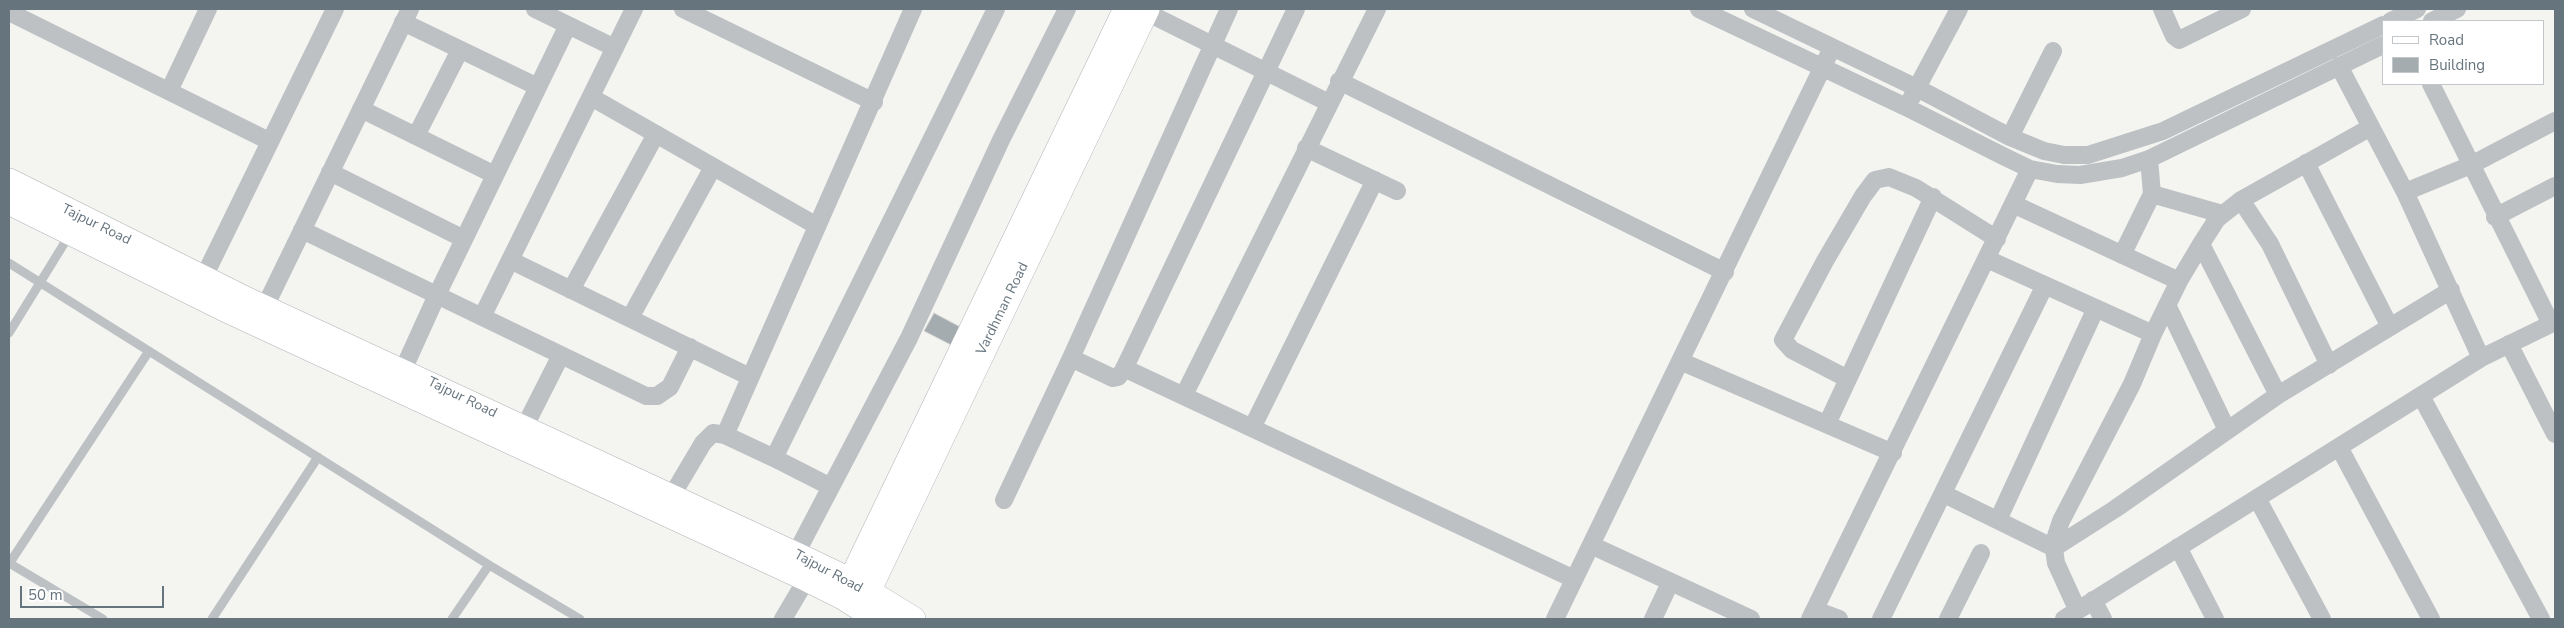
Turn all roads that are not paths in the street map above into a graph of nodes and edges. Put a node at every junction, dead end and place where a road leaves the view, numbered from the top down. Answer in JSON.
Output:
{"nodes":[{"id":1,"x":208,"y":9,"type":"edge"},
{"id":2,"x":334,"y":9,"type":"edge"},
{"id":3,"x":535,"y":9,"type":"edge"},
{"id":4,"x":634,"y":9,"type":"edge"},
{"id":5,"x":683,"y":9,"type":"edge"},
{"id":6,"x":913,"y":9,"type":"edge"},
{"id":7,"x":996,"y":9,"type":"edge"},
{"id":8,"x":1067,"y":9,"type":"edge"},
{"id":9,"x":1229,"y":9,"type":"edge"},
{"id":10,"x":1296,"y":9,"type":"edge"},
{"id":11,"x":1377,"y":9,"type":"edge"},
{"id":12,"x":1699,"y":9,"type":"edge"},
{"id":13,"x":1753,"y":9,"type":"edge"},
{"id":14,"x":1959,"y":9,"type":"edge"},
{"id":15,"x":2162,"y":9,"type":"edge"},
{"id":16,"x":2242,"y":9,"type":"edge"},
{"id":17,"x":2417,"y":9,"type":"edge"},
{"id":18,"x":2457,"y":9,"type":"edge"},
{"id":19,"x":1140,"y":10,"type":"edge"},
{"id":20,"x":9,"y":12,"type":"edge"},
{"id":21,"x":407,"y":15,"type":"edge"},
{"id":22,"x":2393,"y":20,"type":"edge"},
{"id":23,"x":2434,"y":20,"type":"edge"},
{"id":24,"x":568,"y":25,"type":"junction"},
{"id":25,"x":2382,"y":25,"type":"edge"},
{"id":26,"x":1212,"y":44,"type":"junction"},
{"id":27,"x":2382,"y":45,"type":"edge"},
{"id":28,"x":1832,"y":47,"type":"junction"},
{"id":29,"x":615,"y":48,"type":"junction"},
{"id":30,"x":460,"y":50,"type":"junction"},
{"id":31,"x":2053,"y":51,"type":"dead end"},
{"id":32,"x":2340,"y":66,"type":"junction"},
{"id":33,"x":1823,"y":67,"type":"junction"},
{"id":34,"x":1267,"y":70,"type":"junction"},
{"id":35,"x":1339,"y":82,"type":"junction"},
{"id":36,"x":2431,"y":85,"type":"edge"},
{"id":37,"x":538,"y":87,"type":"junction"},
{"id":38,"x":1917,"y":88,"type":"junction"},
{"id":39,"x":169,"y":91,"type":"junction"},
{"id":40,"x":590,"y":97,"type":"junction"},
{"id":41,"x":874,"y":102,"type":"junction"},
{"id":42,"x":1329,"y":103,"type":"junction"},
{"id":43,"x":1906,"y":107,"type":"junction"},
{"id":44,"x":361,"y":109,"type":"junction"},
{"id":45,"x":2555,"y":121,"type":"edge"},
{"id":46,"x":2371,"y":127,"type":"junction"},
{"id":47,"x":656,"y":134,"type":"junction"},
{"id":48,"x":416,"y":136,"type":"junction"},
{"id":49,"x":2010,"y":137,"type":"junction"},
{"id":50,"x":269,"y":141,"type":"junction"},
{"id":51,"x":1306,"y":148,"type":"junction"},
{"id":52,"x":2149,"y":159,"type":"junction"},
{"id":53,"x":2306,"y":163,"type":"junction"},
{"id":54,"x":2471,"y":165,"type":"junction"},
{"id":55,"x":713,"y":167,"type":"junction"},
{"id":56,"x":2030,"y":169,"type":"junction"},
{"id":57,"x":330,"y":172,"type":"junction"},
{"id":58,"x":495,"y":175,"type":"junction"},
{"id":59,"x":1375,"y":180,"type":"junction"},
{"id":60,"x":9,"y":181,"type":"edge"},
{"id":61,"x":2555,"y":186,"type":"edge"},
{"id":62,"x":1397,"y":191,"type":"dead end"},
{"id":63,"x":2405,"y":192,"type":"junction"},
{"id":64,"x":2152,"y":194,"type":"junction"},
{"id":65,"x":1933,"y":197,"type":"junction"},
{"id":66,"x":2241,"y":200,"type":"junction"},
{"id":67,"x":9,"y":202,"type":"edge"},
{"id":68,"x":2013,"y":204,"type":"junction"},
{"id":69,"x":2222,"y":214,"type":"junction"},
{"id":70,"x":2495,"y":217,"type":"junction"},
{"id":71,"x":817,"y":226,"type":"junction"},
{"id":72,"x":302,"y":230,"type":"junction"},
{"id":73,"x":70,"y":233,"type":"junction"},
{"id":74,"x":464,"y":239,"type":"junction"},
{"id":75,"x":1997,"y":239,"type":"junction"},
{"id":76,"x":2200,"y":244,"type":"junction"},
{"id":77,"x":2122,"y":255,"type":"junction"},
{"id":78,"x":1987,"y":259,"type":"junction"},
{"id":79,"x":510,"y":260,"type":"junction"},
{"id":80,"x":9,"y":263,"type":"edge"},
{"id":81,"x":1725,"y":272,"type":"junction"},
{"id":82,"x":2179,"y":281,"type":"junction"},
{"id":83,"x":40,"y":283,"type":"junction"},
{"id":84,"x":2045,"y":285,"type":"junction"},
{"id":85,"x":199,"y":286,"type":"junction"},
{"id":86,"x":571,"y":290,"type":"junction"},
{"id":87,"x":2451,"y":290,"type":"junction"},
{"id":88,"x":437,"y":295,"type":"junction"},
{"id":89,"x":2167,"y":305,"type":"junction"},
{"id":90,"x":2096,"y":308,"type":"junction"},
{"id":91,"x":261,"y":315,"type":"junction"},
{"id":92,"x":482,"y":316,"type":"junction"},
{"id":93,"x":630,"y":318,"type":"junction"},
{"id":94,"x":2553,"y":323,"type":"edge"},
{"id":95,"x":2390,"y":327,"type":"junction"},
{"id":96,"x":9,"y":333,"type":"edge"},
{"id":97,"x":2153,"y":334,"type":"junction"},
{"id":98,"x":2509,"y":344,"type":"junction"},
{"id":99,"x":690,"y":347,"type":"junction"},
{"id":100,"x":149,"y":351,"type":"junction"},
{"id":101,"x":560,"y":355,"type":"junction"},
{"id":102,"x":1071,"y":358,"type":"junction"},
{"id":103,"x":2482,"y":358,"type":"junction"},
{"id":104,"x":1680,"y":361,"type":"junction"},
{"id":105,"x":2329,"y":365,"type":"junction"},
{"id":106,"x":1124,"y":368,"type":"junction"},
{"id":107,"x":403,"y":370,"type":"junction"},
{"id":108,"x":750,"y":377,"type":"junction"},
{"id":109,"x":1848,"y":379,"type":"junction"},
{"id":110,"x":2278,"y":395,"type":"junction"},
{"id":111,"x":1184,"y":396,"type":"junction"},
{"id":112,"x":2421,"y":396,"type":"junction"},
{"id":113,"x":1827,"y":424,"type":"junction"},
{"id":114,"x":524,"y":428,"type":"junction"},
{"id":115,"x":1252,"y":428,"type":"junction"},
{"id":116,"x":2227,"y":430,"type":"junction"},
{"id":117,"x":2555,"y":434,"type":"edge"},
{"id":118,"x":725,"y":435,"type":"junction"},
{"id":119,"x":2339,"y":447,"type":"junction"},
{"id":120,"x":1893,"y":453,"type":"junction"},
{"id":121,"x":318,"y":457,"type":"junction"},
{"id":122,"x":774,"y":458,"type":"junction"},
{"id":123,"x":831,"y":487,"type":"junction"},
{"id":124,"x":1944,"y":494,"type":"junction"},
{"id":125,"x":670,"y":497,"type":"junction"},
{"id":126,"x":2257,"y":498,"type":"junction"},
{"id":127,"x":1004,"y":500,"type":"dead end"},
{"id":128,"x":1998,"y":520,"type":"junction"},
{"id":129,"x":1590,"y":545,"type":"junction"},
{"id":130,"x":2178,"y":547,"type":"junction"},
{"id":131,"x":2054,"y":548,"type":"junction"},
{"id":132,"x":1981,"y":553,"type":"dead end"},
{"id":133,"x":9,"y":564,"type":"edge"},
{"id":134,"x":489,"y":565,"type":"junction"},
{"id":135,"x":801,"y":567,"type":"junction"},
{"id":136,"x":1574,"y":579,"type":"junction"},
{"id":137,"x":1670,"y":583,"type":"junction"},
{"id":138,"x":859,"y":600,"type":"edge"},
{"id":139,"x":2093,"y":600,"type":"junction"},
{"id":140,"x":1813,"y":614,"type":"edge"},
{"id":141,"x":2071,"y":614,"type":"edge"},
{"id":142,"x":104,"y":619,"type":"edge"},
{"id":143,"x":212,"y":619,"type":"edge"},
{"id":144,"x":452,"y":619,"type":"edge"},
{"id":145,"x":580,"y":619,"type":"edge"},
{"id":146,"x":783,"y":619,"type":"edge"},
{"id":147,"x":913,"y":619,"type":"edge"},
{"id":148,"x":1555,"y":619,"type":"edge"},
{"id":149,"x":1653,"y":619,"type":"edge"},
{"id":150,"x":1751,"y":619,"type":"edge"},
{"id":151,"x":1839,"y":619,"type":"edge"},
{"id":152,"x":1881,"y":619,"type":"edge"},
{"id":153,"x":1948,"y":619,"type":"edge"},
{"id":154,"x":2103,"y":619,"type":"edge"},
{"id":155,"x":2215,"y":619,"type":"edge"},
{"id":156,"x":2322,"y":619,"type":"edge"},
{"id":157,"x":2431,"y":619,"type":"edge"},
{"id":158,"x":2541,"y":619,"type":"edge"}],
"edges":[{"from":1,"to":39,"type":"street"},
{"from":2,"to":50,"type":"street"},
{"from":3,"to":24,"type":"street"},
{"from":4,"to":29,"type":"street"},
{"from":5,"to":41,"type":"street"},
{"from":6,"to":41,"type":"street"},
{"from":7,"to":122,"type":"street"},
{"from":8,"to":123,"type":"street"},
{"from":9,"to":26,"type":"street"},
{"from":10,"to":34,"type":"street"},
{"from":11,"to":35,"type":"street"},
{"from":12,"to":33,"type":"street"},
{"from":13,"to":28,"type":"street"},
{"from":14,"to":38,"type":"street"},
{"from":15,"to":16,"type":"street"},
{"from":17,"to":22,"type":"street"},
{"from":18,"to":23,"type":"street"},
{"from":19,"to":26,"type":"street"},
{"from":19,"to":138,"type":"main road","name":"Vardhman Road"},
{"from":20,"to":39,"type":"street"},
{"from":21,"to":30,"type":"street"},
{"from":21,"to":44,"type":"street"},
{"from":24,"to":29,"type":"street"},
{"from":24,"to":37,"type":"street"},
{"from":25,"to":49,"type":"street"},
{"from":26,"to":34,"type":"street"},
{"from":26,"to":102,"type":"street"},
{"from":27,"to":32,"type":"street"},
{"from":28,"to":33,"type":"street"},
{"from":28,"to":38,"type":"street"},
{"from":29,"to":40,"type":"street"},
{"from":30,"to":37,"type":"street"},
{"from":30,"to":48,"type":"street"},
{"from":31,"to":49,"type":"street"},
{"from":32,"to":46,"type":"street"},
{"from":32,"to":52,"type":"street"},
{"from":33,"to":43,"type":"street"},
{"from":33,"to":81,"type":"street"},
{"from":34,"to":42,"type":"street"},
{"from":34,"to":106,"type":"street"},
{"from":35,"to":42,"type":"street"},
{"from":35,"to":81,"type":"street"},
{"from":36,"to":54,"type":"street"},
{"from":37,"to":58,"type":"street"},
{"from":38,"to":43,"type":"street"},
{"from":38,"to":49,"type":"street"},
{"from":39,"to":50,"type":"street"},
{"from":40,"to":47,"type":"street"},
{"from":40,"to":79,"type":"street"},
{"from":41,"to":71,"type":"street"},
{"from":42,"to":51,"type":"street"},
{"from":43,"to":56,"type":"street"},
{"from":44,"to":48,"type":"street"},
{"from":44,"to":57,"type":"street"},
{"from":45,"to":54,"type":"street"},
{"from":46,"to":53,"type":"street"},
{"from":46,"to":63,"type":"street"},
{"from":47,"to":55,"type":"street"},
{"from":47,"to":86,"type":"street"},
{"from":48,"to":58,"type":"street"},
{"from":50,"to":85,"type":"street"},
{"from":51,"to":59,"type":"street"},
{"from":51,"to":111,"type":"street"},
{"from":52,"to":56,"type":"street"},
{"from":52,"to":64,"type":"street"},
{"from":53,"to":66,"type":"street"},
{"from":53,"to":95,"type":"street"},
{"from":54,"to":63,"type":"street"},
{"from":54,"to":70,"type":"street"},
{"from":55,"to":71,"type":"street"},
{"from":55,"to":93,"type":"street"},
{"from":56,"to":68,"type":"street"},
{"from":57,"to":72,"type":"street"},
{"from":57,"to":74,"type":"street"},
{"from":58,"to":74,"type":"street"},
{"from":59,"to":62,"type":"street"},
{"from":59,"to":115,"type":"street"},
{"from":60,"to":85,"type":"main road","name":"Tajpur Road"},
{"from":61,"to":70,"type":"street"},
{"from":63,"to":87,"type":"street"},
{"from":64,"to":69,"type":"street"},
{"from":64,"to":77,"type":"street"},
{"from":65,"to":75,"type":"street"},
{"from":65,"to":109,"type":"street"},
{"from":65,"to":109,"type":"street"},
{"from":66,"to":69,"type":"street"},
{"from":66,"to":105,"type":"street"},
{"from":67,"to":73,"type":"main road","name":"Tajpur Road"},
{"from":68,"to":75,"type":"street"},
{"from":68,"to":77,"type":"street"},
{"from":69,"to":76,"type":"street"},
{"from":70,"to":94,"type":"street"},
{"from":71,"to":108,"type":"street"},
{"from":72,"to":88,"type":"street"},
{"from":72,"to":91,"type":"street"},
{"from":73,"to":83,"type":"lane"},
{"from":73,"to":85,"type":"main road","name":"Tajpur Road"},
{"from":74,"to":88,"type":"street"},
{"from":75,"to":78,"type":"street"},
{"from":76,"to":82,"type":"street"},
{"from":76,"to":110,"type":"street"},
{"from":77,"to":82,"type":"street"},
{"from":78,"to":84,"type":"street"},
{"from":78,"to":120,"type":"street"},
{"from":79,"to":86,"type":"street"},
{"from":79,"to":92,"type":"street"},
{"from":80,"to":83,"type":"lane"},
{"from":81,"to":104,"type":"street"},
{"from":82,"to":89,"type":"street"},
{"from":83,"to":96,"type":"lane"},
{"from":83,"to":100,"type":"lane"},
{"from":84,"to":90,"type":"street"},
{"from":84,"to":124,"type":"street"},
{"from":85,"to":91,"type":"main road","name":"Tajpur Road"},
{"from":86,"to":93,"type":"street"},
{"from":87,"to":95,"type":"street"},
{"from":87,"to":103,"type":"street"},
{"from":88,"to":92,"type":"street"},
{"from":88,"to":107,"type":"street"},
{"from":89,"to":97,"type":"street"},
{"from":89,"to":116,"type":"street"},
{"from":90,"to":97,"type":"street"},
{"from":90,"to":128,"type":"street"},
{"from":91,"to":107,"type":"main road","name":"Tajpur Road"},
{"from":91,"to":135,"type":"main road","name":"Tajpur Road"},
{"from":92,"to":101,"type":"street"},
{"from":93,"to":99,"type":"street"},
{"from":94,"to":98,"type":"street"},
{"from":95,"to":105,"type":"street"},
{"from":97,"to":131,"type":"street"},
{"from":98,"to":103,"type":"street"},
{"from":98,"to":117,"type":"street"},
{"from":99,"to":101,"type":"street"},
{"from":99,"to":108,"type":"street"},
{"from":100,"to":121,"type":"lane"},
{"from":100,"to":133,"type":"lane"},
{"from":101,"to":114,"type":"street"},
{"from":102,"to":106,"type":"street"},
{"from":102,"to":127,"type":"street"},
{"from":103,"to":112,"type":"street"},
{"from":104,"to":113,"type":"street"},
{"from":104,"to":129,"type":"street"},
{"from":105,"to":110,"type":"street"},
{"from":106,"to":111,"type":"street"},
{"from":107,"to":114,"type":"main road","name":"Tajpur Road"},
{"from":108,"to":118,"type":"street"},
{"from":109,"to":113,"type":"street"},
{"from":110,"to":116,"type":"street"},
{"from":111,"to":115,"type":"street"},
{"from":112,"to":119,"type":"street"},
{"from":112,"to":158,"type":"street"},
{"from":113,"to":120,"type":"street"},
{"from":114,"to":125,"type":"main road","name":"Tajpur Road"},
{"from":115,"to":136,"type":"street"},
{"from":116,"to":131,"type":"street"},
{"from":118,"to":122,"type":"street"},
{"from":118,"to":125,"type":"street"},
{"from":119,"to":126,"type":"street"},
{"from":119,"to":157,"type":"street"},
{"from":120,"to":140,"type":"street"},
{"from":121,"to":134,"type":"lane"},
{"from":121,"to":143,"type":"lane"},
{"from":122,"to":123,"type":"street"},
{"from":123,"to":135,"type":"street"},
{"from":124,"to":128,"type":"street"},
{"from":124,"to":152,"type":"street"},
{"from":125,"to":135,"type":"main road","name":"Tajpur Road"},
{"from":126,"to":130,"type":"street"},
{"from":126,"to":156,"type":"street"},
{"from":128,"to":131,"type":"street"},
{"from":129,"to":136,"type":"street"},
{"from":129,"to":137,"type":"street"},
{"from":130,"to":139,"type":"street"},
{"from":130,"to":155,"type":"street"},
{"from":131,"to":141,"type":"street"},
{"from":132,"to":153,"type":"street"},
{"from":133,"to":142,"type":"lane"},
{"from":134,"to":144,"type":"lane"},
{"from":134,"to":145,"type":"lane"},
{"from":135,"to":138,"type":"main road","name":"Tajpur Road"},
{"from":135,"to":146,"type":"street"},
{"from":136,"to":148,"type":"street"},
{"from":137,"to":149,"type":"street"},
{"from":137,"to":150,"type":"street"},
{"from":138,"to":147,"type":"main road","name":"Tajpur Road"},
{"from":139,"to":141,"type":"street"},
{"from":139,"to":154,"type":"street"},
{"from":140,"to":151,"type":"street"}]}
